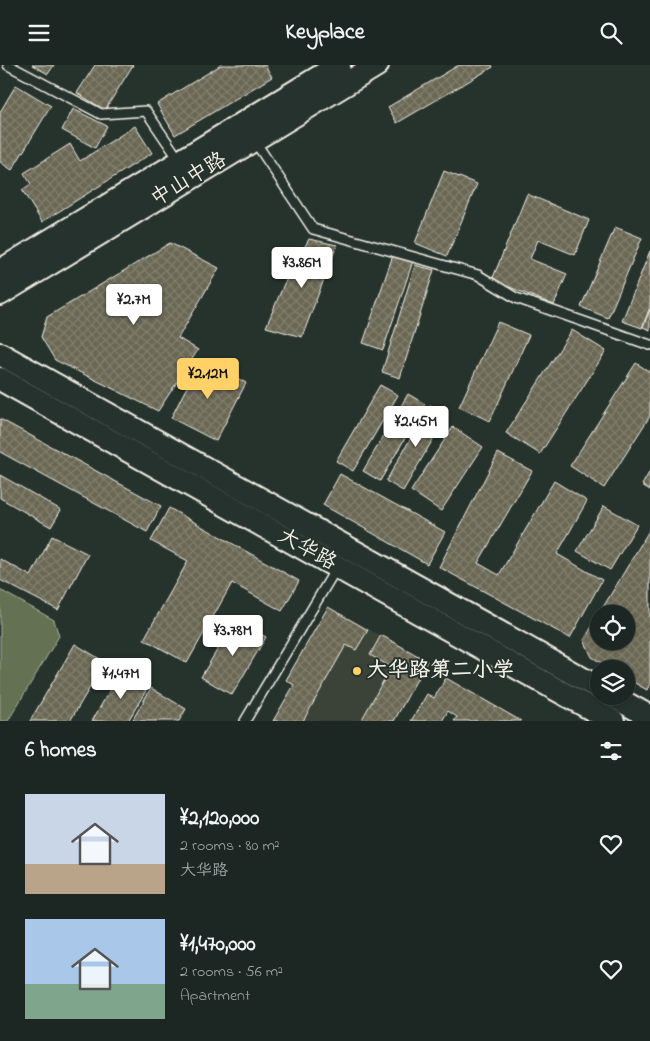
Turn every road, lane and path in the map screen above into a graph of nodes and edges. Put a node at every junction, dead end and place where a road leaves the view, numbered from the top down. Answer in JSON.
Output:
{"nodes":[{"id":1,"x":8,"y":65,"type":"edge"},
{"id":2,"x":339,"y":65,"type":"edge"},
{"id":3,"x":378,"y":65,"type":"edge"},
{"id":4,"x":254,"y":140,"type":"junction"},
{"id":5,"x":180,"y":161,"type":"junction"},
{"id":6,"x":0,"y":271,"type":"edge"},
{"id":7,"x":0,"y":294,"type":"edge"},
{"id":8,"x":650,"y":345,"type":"edge"},
{"id":9,"x":0,"y":354,"type":"edge"},
{"id":10,"x":0,"y":379,"type":"edge"},
{"id":11,"x":337,"y":567,"type":"junction"},
{"id":12,"x":590,"y":683,"type":"edge"},
{"id":13,"x":629,"y":705,"type":"edge"},
{"id":14,"x":650,"y":717,"type":"edge"},
{"id":15,"x":245,"y":721,"type":"edge"},
{"id":16,"x":613,"y":721,"type":"edge"}],
"edges":[{"from":1,"to":5,"type":"lane"},
{"from":2,"to":5,"type":"street","name":"中山中路"},
{"from":3,"to":4,"type":"street","name":"中山中路"},
{"from":4,"to":7,"type":"street","name":"中山中路"},
{"from":4,"to":8,"type":"lane"},
{"from":5,"to":6,"type":"street","name":"中山中路"},
{"from":9,"to":12,"type":"street","name":"大华路"},
{"from":10,"to":11,"type":"street","name":"大华路"},
{"from":11,"to":15,"type":"lane"},
{"from":11,"to":16,"type":"street","name":"大华路"},
{"from":13,"to":14,"type":"street"}]}
